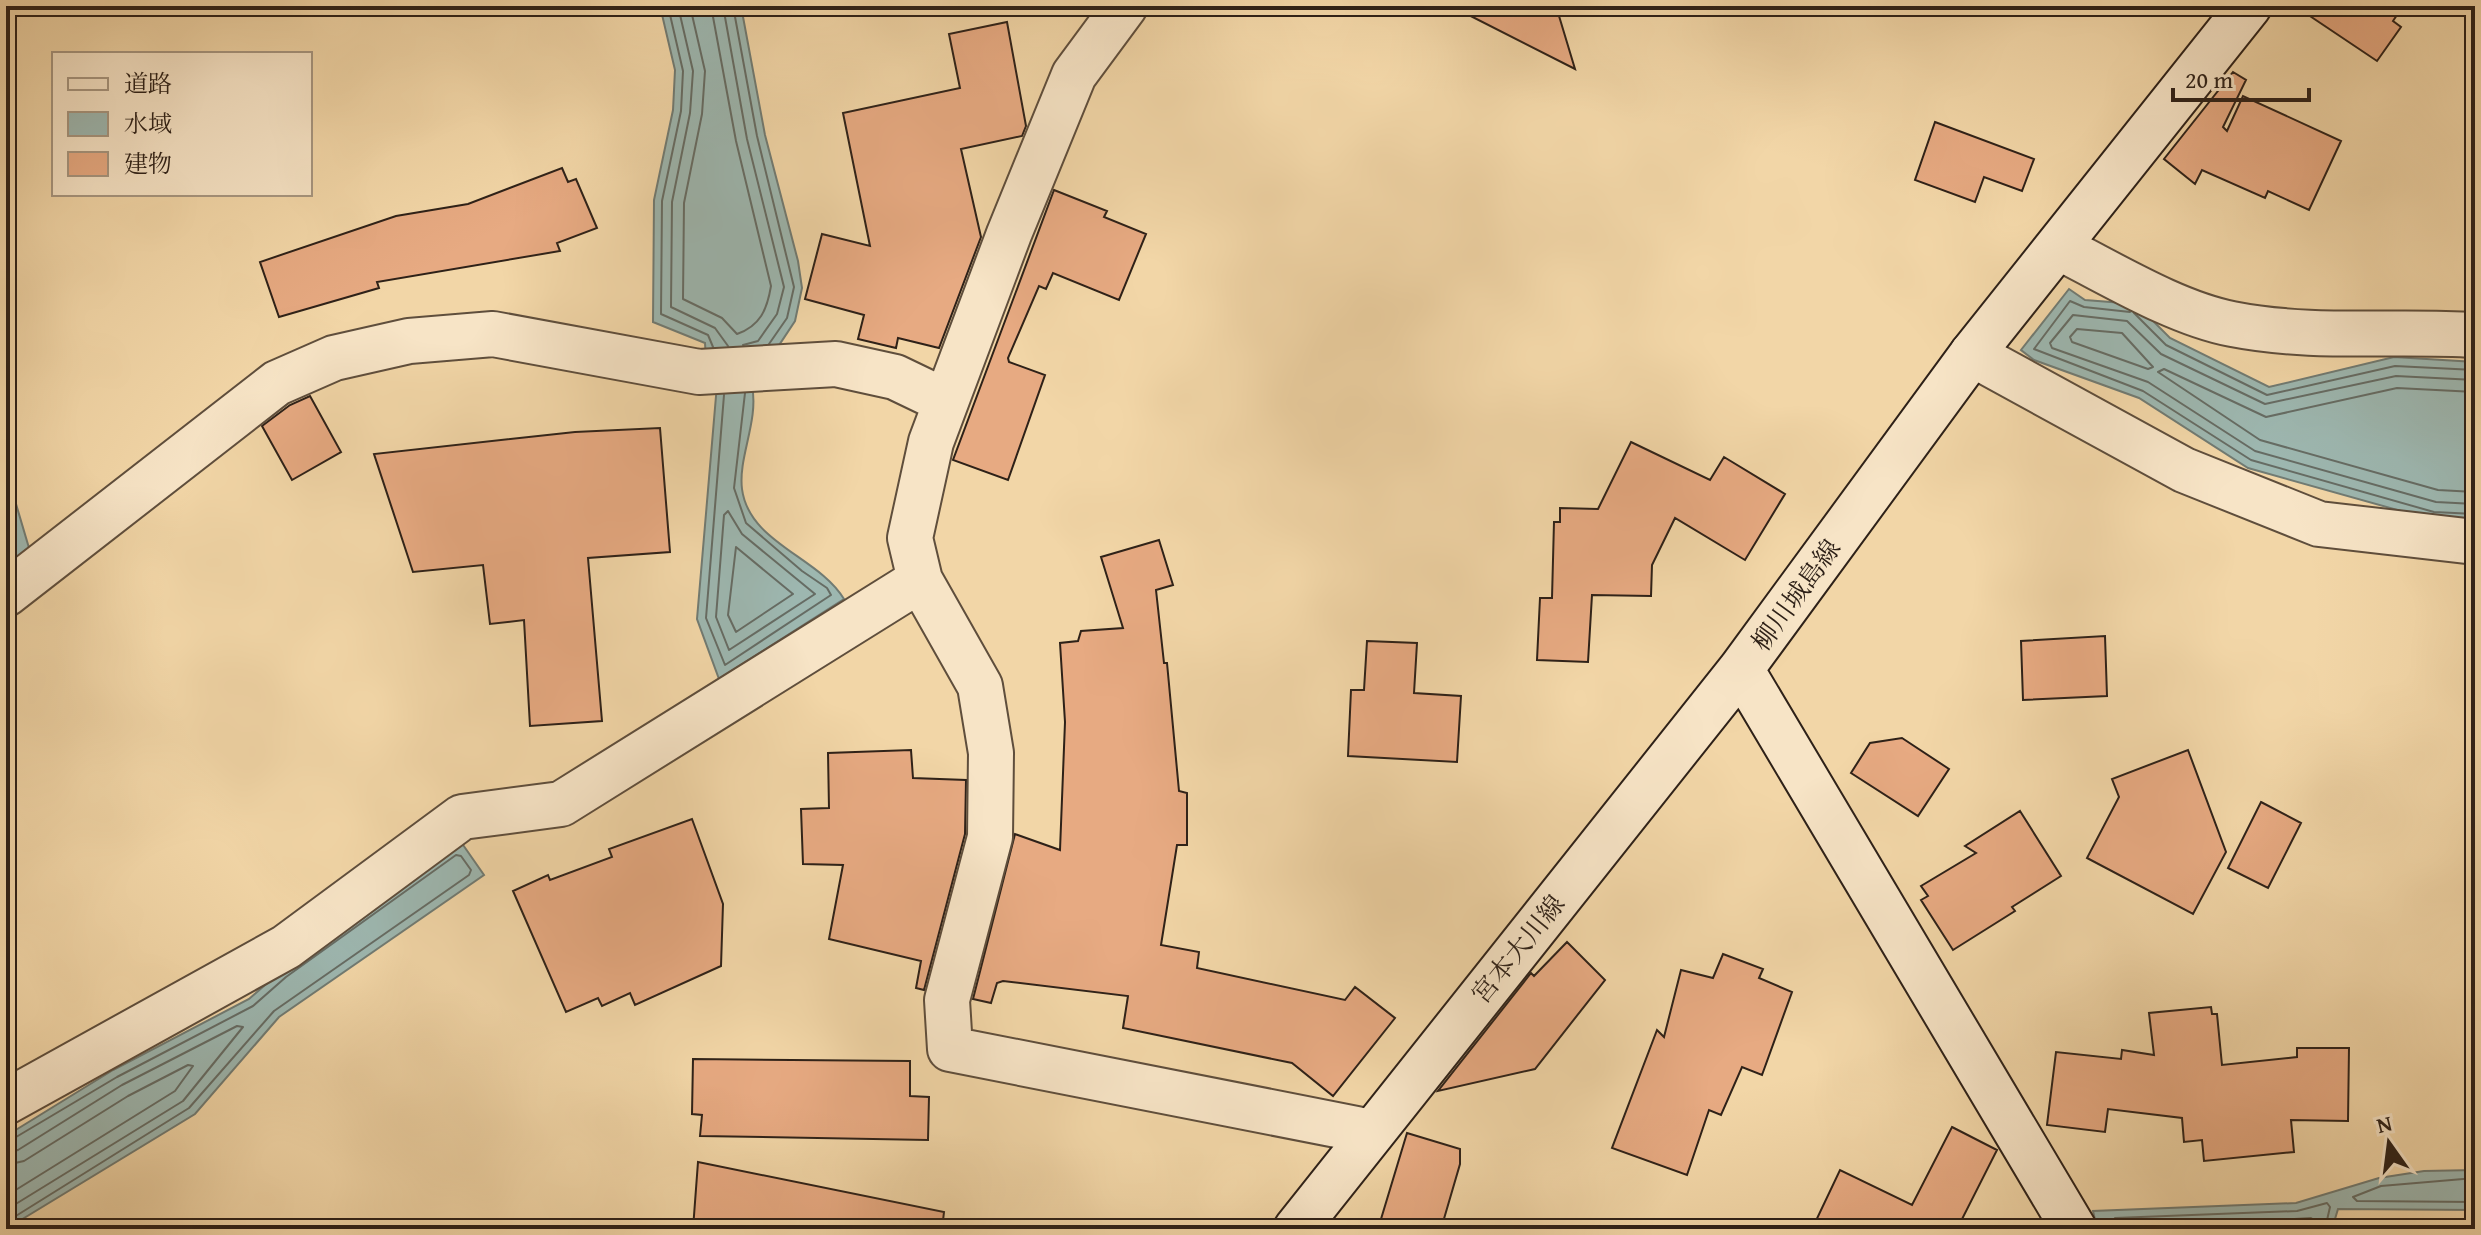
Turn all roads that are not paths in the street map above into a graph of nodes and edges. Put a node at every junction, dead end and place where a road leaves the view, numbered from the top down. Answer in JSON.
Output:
{"nodes":[{"id":1,"x":1125,"y":6,"type":"edge"},
{"id":2,"x":2249,"y":6,"type":"edge"},
{"id":3,"x":2060,"y":248,"type":"junction"},
{"id":4,"x":2475,"y":335,"type":"edge"},
{"id":5,"x":1976,"y":349,"type":"junction"},
{"id":6,"x":945,"y":401,"type":"junction"},
{"id":7,"x":2475,"y":542,"type":"edge"},
{"id":8,"x":920,"y":580,"type":"junction"},
{"id":9,"x":6,"y":594,"type":"edge"},
{"id":10,"x":1741,"y":669,"type":"junction"},
{"id":11,"x":6,"y":1102,"type":"edge"},
{"id":12,"x":1372,"y":1132,"type":"junction"},
{"id":13,"x":1296,"y":1229,"type":"edge"},
{"id":14,"x":2074,"y":1229,"type":"edge"}],
"edges":[{"from":1,"to":6,"type":"street"},
{"from":2,"to":3,"type":"street","name":"柳川城島線"},
{"from":3,"to":4,"type":"street"},
{"from":3,"to":5,"type":"street","name":"柳川城島線"},
{"from":5,"to":7,"type":"street"},
{"from":5,"to":10,"type":"street","name":"柳川城島線"},
{"from":6,"to":8,"type":"street"},
{"from":6,"to":9,"type":"street"},
{"from":8,"to":11,"type":"street"},
{"from":8,"to":12,"type":"street"},
{"from":10,"to":12,"type":"street","name":"宮本大川線"},
{"from":10,"to":14,"type":"street","name":"柳川城島線"},
{"from":12,"to":13,"type":"street","name":"宮本大川線"}]}
